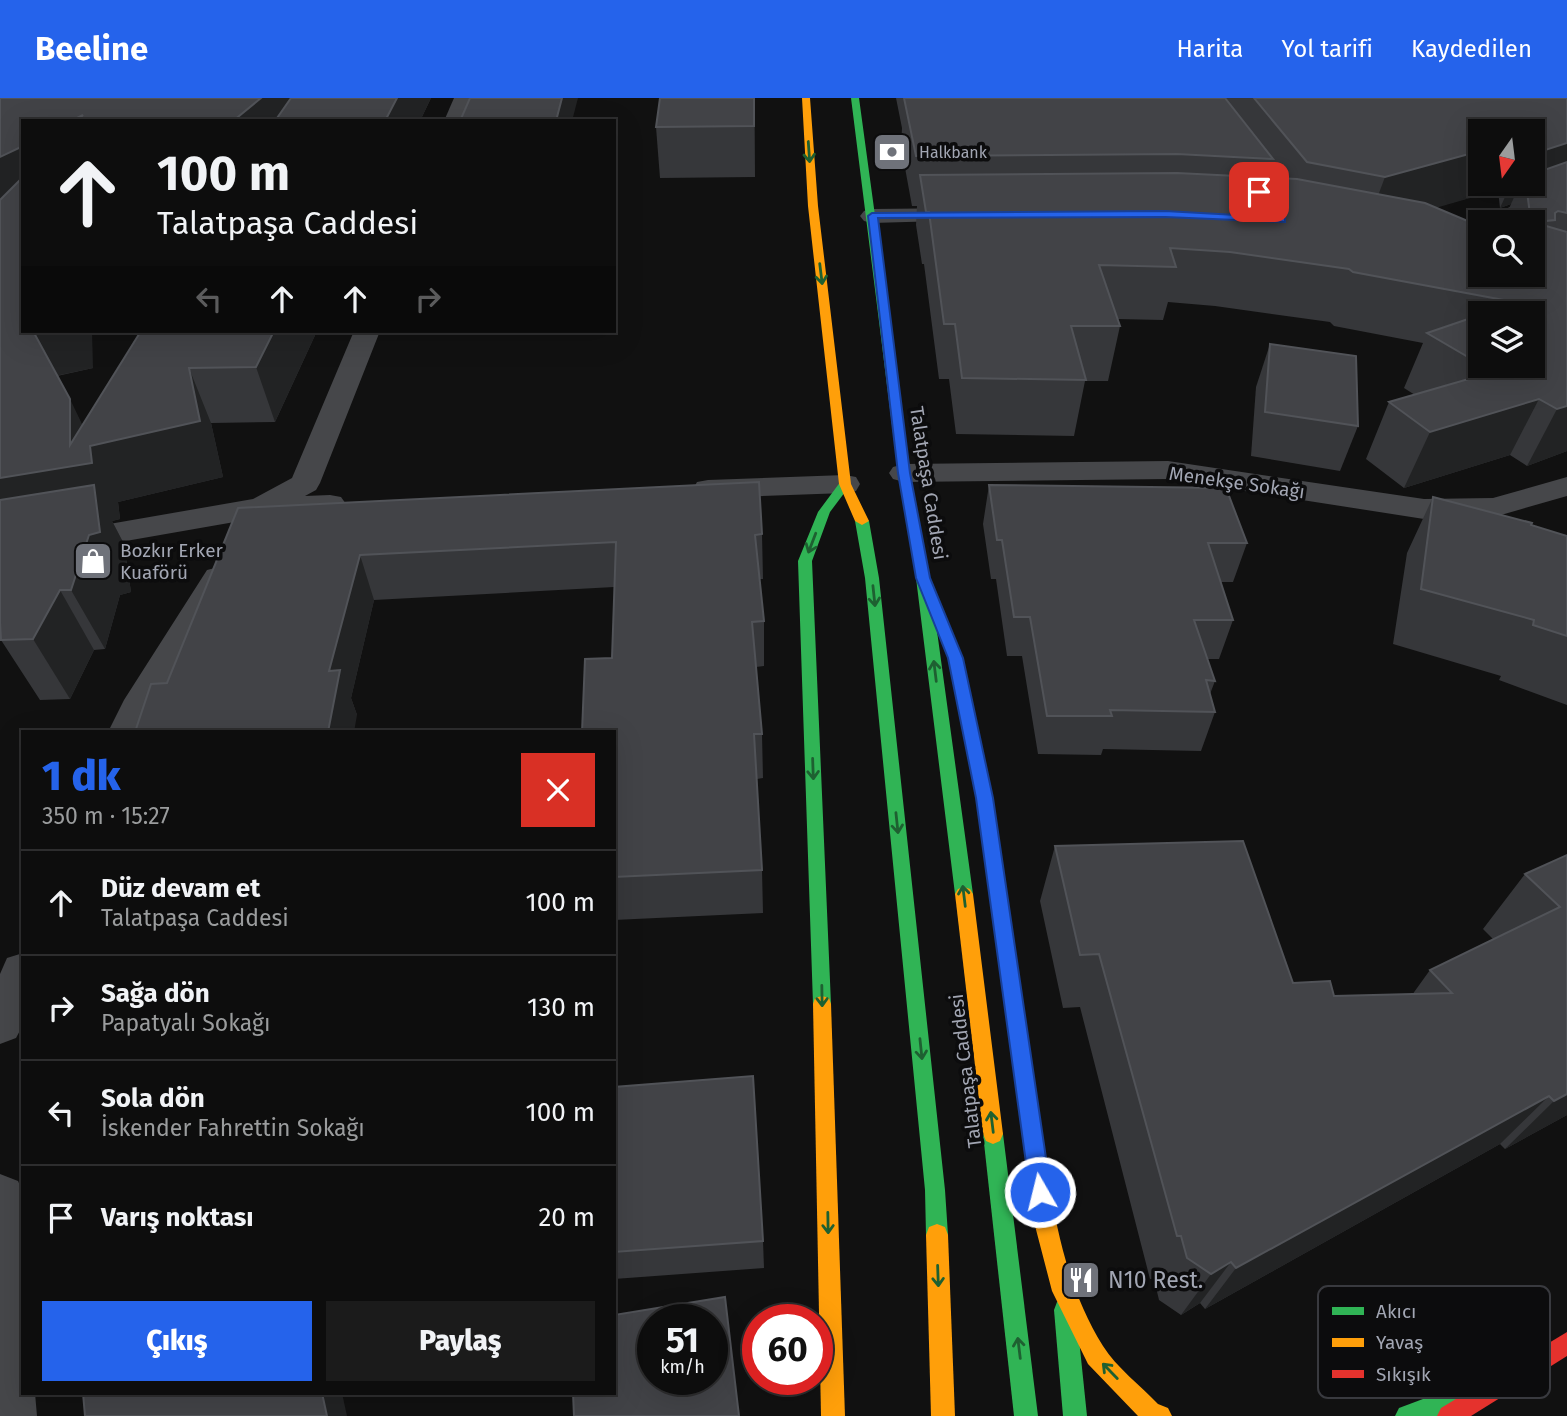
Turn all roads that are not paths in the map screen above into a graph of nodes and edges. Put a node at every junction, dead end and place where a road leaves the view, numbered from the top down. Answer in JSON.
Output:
{"nodes":[{"id":1,"x":464,"y":98,"type":"edge"},
{"id":2,"x":806,"y":98,"type":"edge"},
{"id":3,"x":855,"y":98,"type":"edge"},
{"id":4,"x":455,"y":119,"type":"edge"},
{"id":5,"x":1567,"y":193,"type":"edge"},
{"id":6,"x":1523,"y":210,"type":"edge"},
{"id":7,"x":984,"y":215,"type":"edge"},
{"id":8,"x":872,"y":216,"type":"junction"},
{"id":9,"x":366,"y":333,"type":"edge"},
{"id":10,"x":904,"y":473,"type":"junction"},
{"id":11,"x":845,"y":484,"type":"junction"},
{"id":12,"x":1567,"y":486,"type":"edge"},
{"id":13,"x":679,"y":491,"type":"edge"},
{"id":14,"x":360,"y":503,"type":"edge"},
{"id":15,"x":263,"y":507,"type":"junction"},
{"id":16,"x":0,"y":553,"type":"edge"},
{"id":17,"x":923,"y":578,"type":"junction"},
{"id":18,"x":128,"y":730,"type":"edge"},
{"id":19,"x":21,"y":977,"type":"edge"},
{"id":20,"x":0,"y":1024,"type":"edge"},
{"id":21,"x":0,"y":1199,"type":"edge"},
{"id":22,"x":1063,"y":1291,"type":"junction"},
{"id":23,"x":1567,"y":1343,"type":"edge"},
{"id":24,"x":1550,"y":1353,"type":"edge"},
{"id":25,"x":1456,"y":1398,"type":"edge"},
{"id":26,"x":1476,"y":1398,"type":"edge"},
{"id":27,"x":8,"y":1416,"type":"edge"},
{"id":28,"x":833,"y":1416,"type":"edge"},
{"id":29,"x":943,"y":1416,"type":"edge"},
{"id":30,"x":1027,"y":1416,"type":"edge"},
{"id":31,"x":1074,"y":1416,"type":"edge"},
{"id":32,"x":1160,"y":1416,"type":"edge"},
{"id":33,"x":1408,"y":1416,"type":"edge"},
{"id":34,"x":1449,"y":1416,"type":"edge"}],
"edges":[{"from":1,"to":4,"type":"street"},
{"from":2,"to":11,"type":"main road","one_way":true},
{"from":3,"to":8,"type":"main road","name":"Talatpaşa Caddesi"},
{"from":5,"to":6,"type":"street"},
{"from":7,"to":8,"type":"street"},
{"from":8,"to":10,"type":"main road","name":"Talatpaşa Caddesi"},
{"from":9,"to":15,"type":"street"},
{"from":10,"to":12,"type":"street","name":"Menekşe Sokağı"},
{"from":10,"to":17,"type":"main road","name":"Talatpaşa Caddesi"},
{"from":11,"to":13,"type":"street"},
{"from":11,"to":28,"type":"main road","one_way":true},
{"from":11,"to":29,"type":"main road","one_way":true},
{"from":14,"to":15,"type":"street"},
{"from":15,"to":16,"type":"street"},
{"from":15,"to":18,"type":"street"},
{"from":17,"to":22,"type":"main road"},
{"from":30,"to":17,"type":"main road","name":"Talatpaşa Caddesi","one_way":true},
{"from":19,"to":20,"type":"street"},
{"from":21,"to":27,"type":"street"},
{"from":22,"to":31,"type":"main road"},
{"from":32,"to":22,"type":"main road","one_way":true},
{"from":23,"to":24,"type":"main road"},
{"from":25,"to":33,"type":"main road"},
{"from":26,"to":34,"type":"main road"}]}
